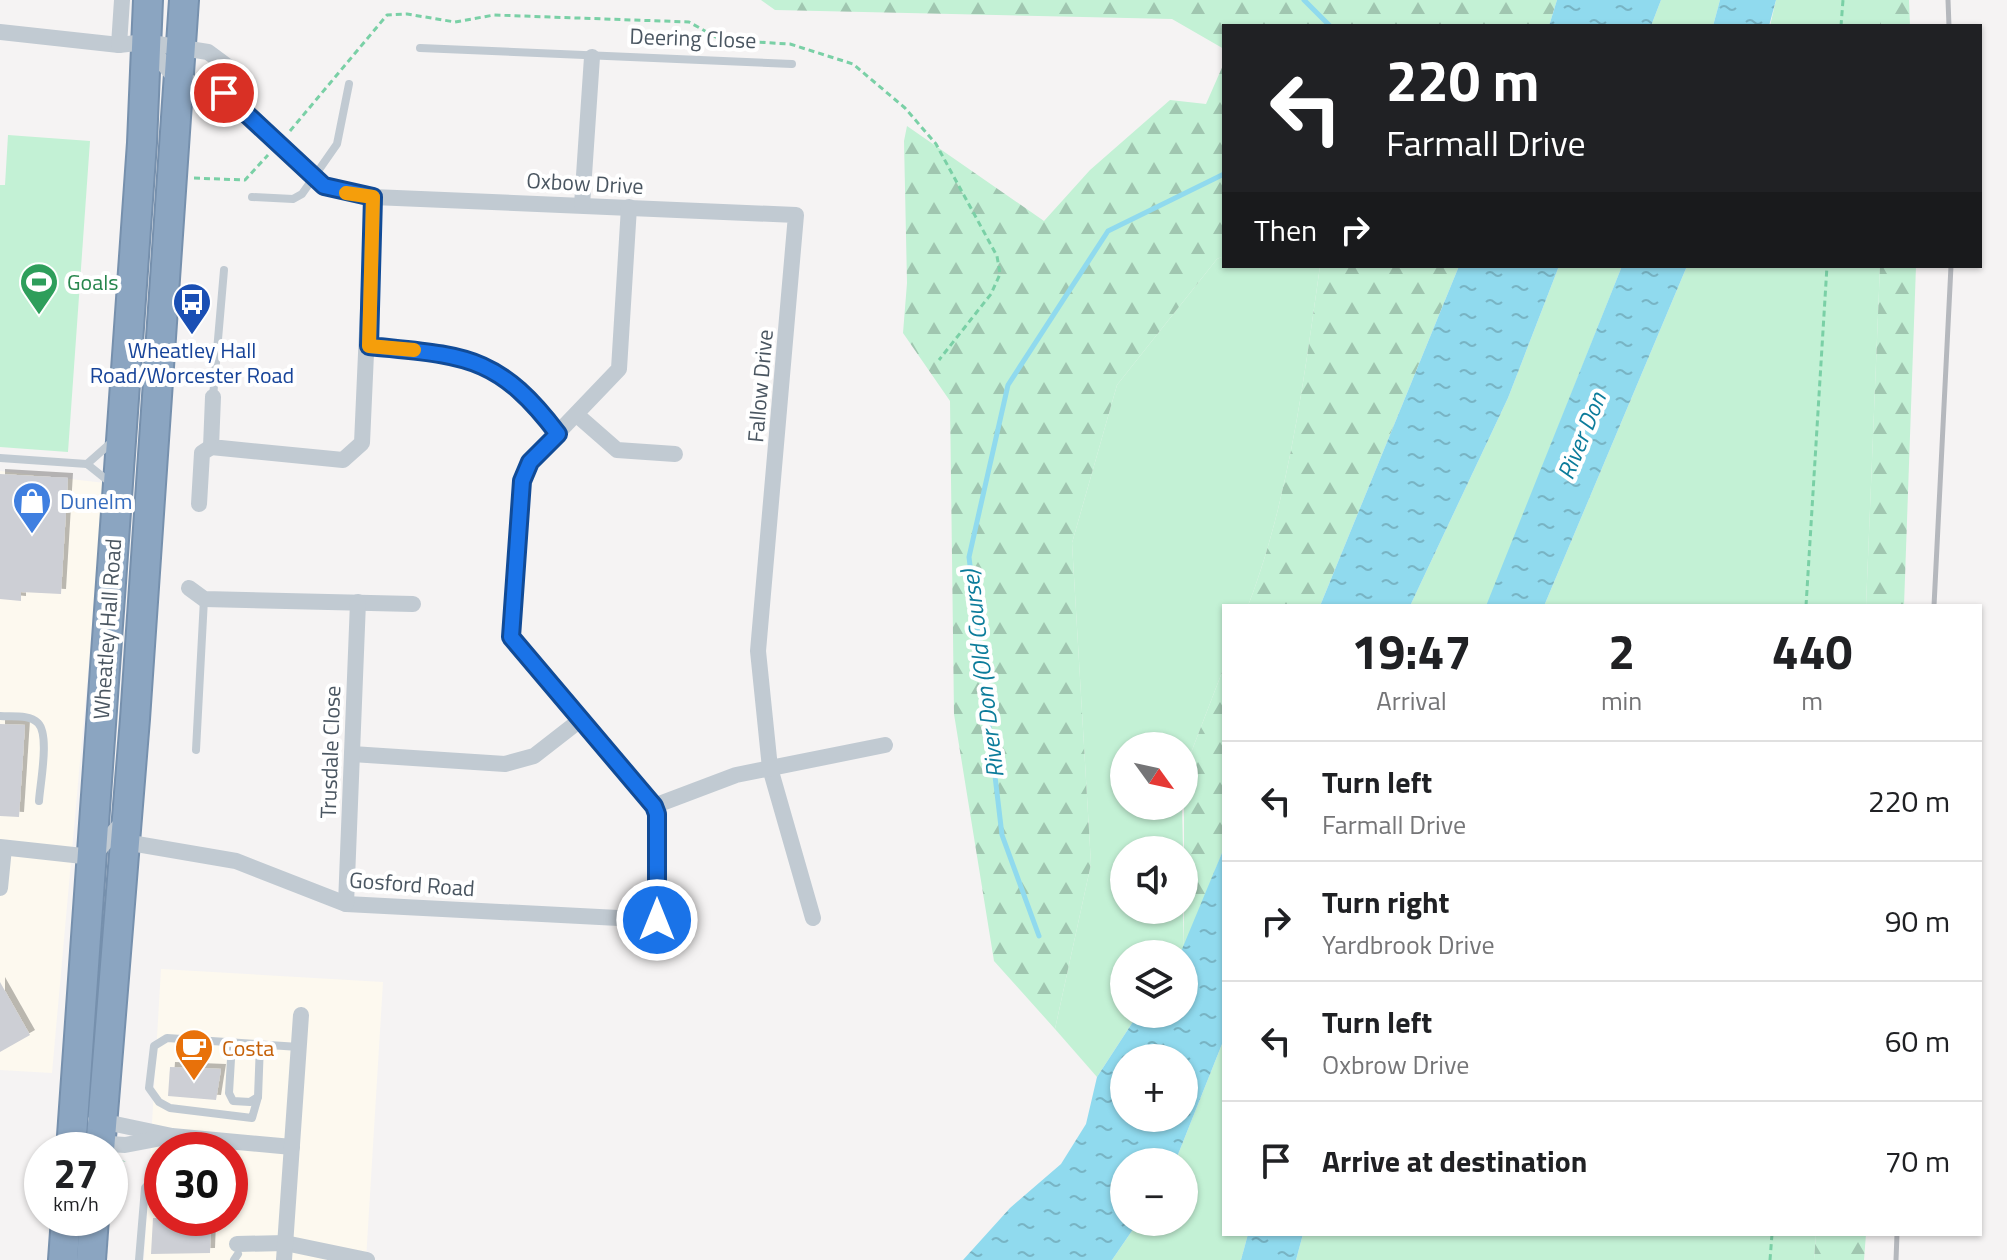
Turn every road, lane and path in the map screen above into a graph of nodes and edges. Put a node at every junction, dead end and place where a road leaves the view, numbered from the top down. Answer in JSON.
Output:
{"nodes":[{"id":1,"x":122,"y":0,"type":"edge"},
{"id":2,"x":148,"y":0,"type":"edge"},
{"id":3,"x":184,"y":0,"type":"edge"},
{"id":4,"x":1843,"y":0,"type":"edge"},
{"id":5,"x":1841,"y":24,"type":"edge"},
{"id":6,"x":0,"y":32,"type":"edge"},
{"id":7,"x":132,"y":44,"type":"junction"},
{"id":8,"x":420,"y":48,"type":"dead end"},
{"id":9,"x":181,"y":49,"type":"junction"},
{"id":10,"x":592,"y":57,"type":"junction"},
{"id":11,"x":792,"y":64,"type":"dead end"},
{"id":12,"x":179,"y":82,"type":"junction"},
{"id":13,"x":349,"y":84,"type":"dead end"},
{"id":14,"x":250,"y":118,"type":"junction"},
{"id":15,"x":285,"y":137,"type":"dead end"},
{"id":16,"x":273,"y":150,"type":"dead end"},
{"id":17,"x":186,"y":178,"type":"dead end"},
{"id":18,"x":314,"y":179,"type":"junction"},
{"id":19,"x":252,"y":197,"type":"dead end"},
{"id":20,"x":373,"y":197,"type":"junction"},
{"id":21,"x":582,"y":205,"type":"junction"},
{"id":22,"x":629,"y":207,"type":"junction"},
{"id":23,"x":796,"y":215,"type":"joint"},
{"id":24,"x":1827,"y":268,"type":"edge"},
{"id":25,"x":224,"y":270,"type":"dead end"},
{"id":26,"x":369,"y":346,"type":"junction"},
{"id":27,"x":939,"y":360,"type":"dead end"},
{"id":28,"x":213,"y":397,"type":"joint"},
{"id":29,"x":577,"y":415,"type":"junction"},
{"id":30,"x":121,"y":430,"type":"junction"},
{"id":31,"x":558,"y":434,"type":"junction"},
{"id":32,"x":211,"y":447,"type":"junction"},
{"id":33,"x":675,"y":454,"type":"dead end"},
{"id":34,"x":0,"y":458,"type":"edge"},
{"id":35,"x":87,"y":464,"type":"junction"},
{"id":36,"x":117,"y":488,"type":"junction"},
{"id":37,"x":199,"y":504,"type":"dead end"},
{"id":38,"x":189,"y":588,"type":"dead end"},
{"id":39,"x":204,"y":599,"type":"junction"},
{"id":40,"x":358,"y":602,"type":"junction"},
{"id":41,"x":413,"y":604,"type":"dead end"},
{"id":42,"x":1806,"y":604,"type":"edge"},
{"id":43,"x":0,"y":716,"type":"edge"},
{"id":44,"x":579,"y":721,"type":"junction"},
{"id":45,"x":885,"y":745,"type":"dead end"},
{"id":46,"x":196,"y":750,"type":"dead end"},
{"id":47,"x":352,"y":754,"type":"junction"},
{"id":48,"x":770,"y":768,"type":"junction"},
{"id":49,"x":39,"y":801,"type":"dead end"},
{"id":50,"x":654,"y":806,"type":"junction"},
{"id":51,"x":126,"y":828,"type":"junction"},
{"id":52,"x":2,"y":848,"type":"edge"},
{"id":53,"x":92,"y":857,"type":"junction"},
{"id":54,"x":0,"y":888,"type":"edge"},
{"id":55,"x":346,"y":904,"type":"junction"},
{"id":56,"x":813,"y":918,"type":"dead end"},
{"id":57,"x":301,"y":1015,"type":"dead end"},
{"id":58,"x":80,"y":1019,"type":"junction"},
{"id":59,"x":232,"y":1042,"type":"junction"},
{"id":60,"x":260,"y":1044,"type":"junction"},
{"id":61,"x":299,"y":1047,"type":"junction"},
{"id":62,"x":258,"y":1097,"type":"junction"},
{"id":63,"x":72,"y":1132,"type":"edge"},
{"id":64,"x":101,"y":1132,"type":"edge"},
{"id":65,"x":128,"y":1137,"type":"edge"},
{"id":66,"x":292,"y":1147,"type":"junction"},
{"id":67,"x":144,"y":1200,"type":"edge"},
{"id":68,"x":65,"y":1236,"type":"edge"},
{"id":69,"x":93,"y":1236,"type":"edge"},
{"id":70,"x":1772,"y":1236,"type":"edge"},
{"id":71,"x":285,"y":1252,"type":"edge"},
{"id":72,"x":236,"y":1253,"type":"edge"},
{"id":73,"x":63,"y":1260,"type":"edge"},
{"id":74,"x":91,"y":1260,"type":"edge"},
{"id":75,"x":139,"y":1260,"type":"edge"},
{"id":76,"x":367,"y":1260,"type":"edge"},
{"id":77,"x":1770,"y":1260,"type":"edge"}],
"edges":[{"from":1,"to":7,"type":"street","name":"Wheatley Hall Road"},
{"from":2,"to":7,"type":"highway","name":"Wheatley Hall Road"},
{"from":3,"to":9,"type":"highway","name":"Wheatley Hall Road"},
{"from":4,"to":5,"type":"path"},
{"from":6,"to":7,"type":"street"},
{"from":7,"to":9,"type":"street"},
{"from":7,"to":12,"type":"street"},
{"from":7,"to":30,"type":"highway","name":"Wheatley Hall Road"},
{"from":8,"to":10,"type":"lane","name":"Deering Close"},
{"from":9,"to":12,"type":"highway","name":"Wheatley Hall Road"},
{"from":9,"to":14,"type":"street"},
{"from":10,"to":11,"type":"lane","name":"Deering Close"},
{"from":10,"to":21,"type":"street"},
{"from":12,"to":14,"type":"street"},
{"from":12,"to":51,"type":"highway","name":"Wheatley Hall Road"},
{"from":13,"to":18,"type":"lane"},
{"from":14,"to":18,"type":"street"},
{"from":15,"to":27,"type":"path"},
{"from":16,"to":17,"type":"path"},
{"from":18,"to":19,"type":"lane"},
{"from":18,"to":20,"type":"street","name":"Oxbow Drive"},
{"from":20,"to":21,"type":"street","name":"Oxbow Drive"},
{"from":20,"to":26,"type":"street"},
{"from":21,"to":22,"type":"street","name":"Oxbow Drive"},
{"from":22,"to":23,"type":"street","name":"Oxbow Drive"},
{"from":22,"to":29,"type":"street"},
{"from":23,"to":48,"type":"street","name":"Fallow Drive"},
{"from":24,"to":42,"type":"path"},
{"from":25,"to":28,"type":"lane"},
{"from":26,"to":31,"type":"street"},
{"from":26,"to":32,"type":"street"},
{"from":28,"to":32,"type":"street"},
{"from":29,"to":31,"type":"street"},
{"from":29,"to":33,"type":"street"},
{"from":30,"to":35,"type":"lane"},
{"from":30,"to":36,"type":"highway","name":"Wheatley Hall Road"},
{"from":31,"to":44,"type":"street"},
{"from":32,"to":37,"type":"street"},
{"from":34,"to":35,"type":"lane"},
{"from":35,"to":36,"type":"lane"},
{"from":36,"to":53,"type":"highway","name":"Wheatley Hall Road"},
{"from":38,"to":39,"type":"street"},
{"from":39,"to":40,"type":"street"},
{"from":39,"to":46,"type":"lane"},
{"from":40,"to":41,"type":"street"},
{"from":40,"to":47,"type":"street","name":"Trusdale Close"},
{"from":43,"to":49,"type":"lane"},
{"from":44,"to":47,"type":"street"},
{"from":44,"to":50,"type":"street"},
{"from":45,"to":48,"type":"street"},
{"from":47,"to":55,"type":"street","name":"Trusdale Close"},
{"from":48,"to":50,"type":"street"},
{"from":48,"to":56,"type":"street","name":"Fallow Drive"},
{"from":50,"to":55,"type":"street","name":"Gosford Road"},
{"from":51,"to":53,"type":"street"},
{"from":51,"to":55,"type":"street","name":"Gosford Road"},
{"from":51,"to":58,"type":"highway","name":"Wheatley Hall Road"},
{"from":51,"to":64,"type":"highway","name":"Wheatley Hall Road"},
{"from":52,"to":53,"type":"street"},
{"from":52,"to":54,"type":"street"},
{"from":53,"to":58,"type":"highway","name":"Wheatley Hall Road"},
{"from":57,"to":61,"type":"street"},
{"from":58,"to":63,"type":"highway","name":"Wheatley Hall Road"},
{"from":59,"to":60,"type":"lane"},
{"from":59,"to":62,"type":"lane"},
{"from":59,"to":62,"type":"lane"},
{"from":60,"to":61,"type":"lane"},
{"from":60,"to":62,"type":"lane"},
{"from":61,"to":66,"type":"street"},
{"from":65,"to":66,"type":"street"},
{"from":66,"to":71,"type":"street"},
{"from":67,"to":75,"type":"lane"},
{"from":68,"to":73,"type":"highway"},
{"from":69,"to":74,"type":"highway"},
{"from":70,"to":77,"type":"path"},
{"from":71,"to":72,"type":"street"},
{"from":71,"to":76,"type":"street"}]}
